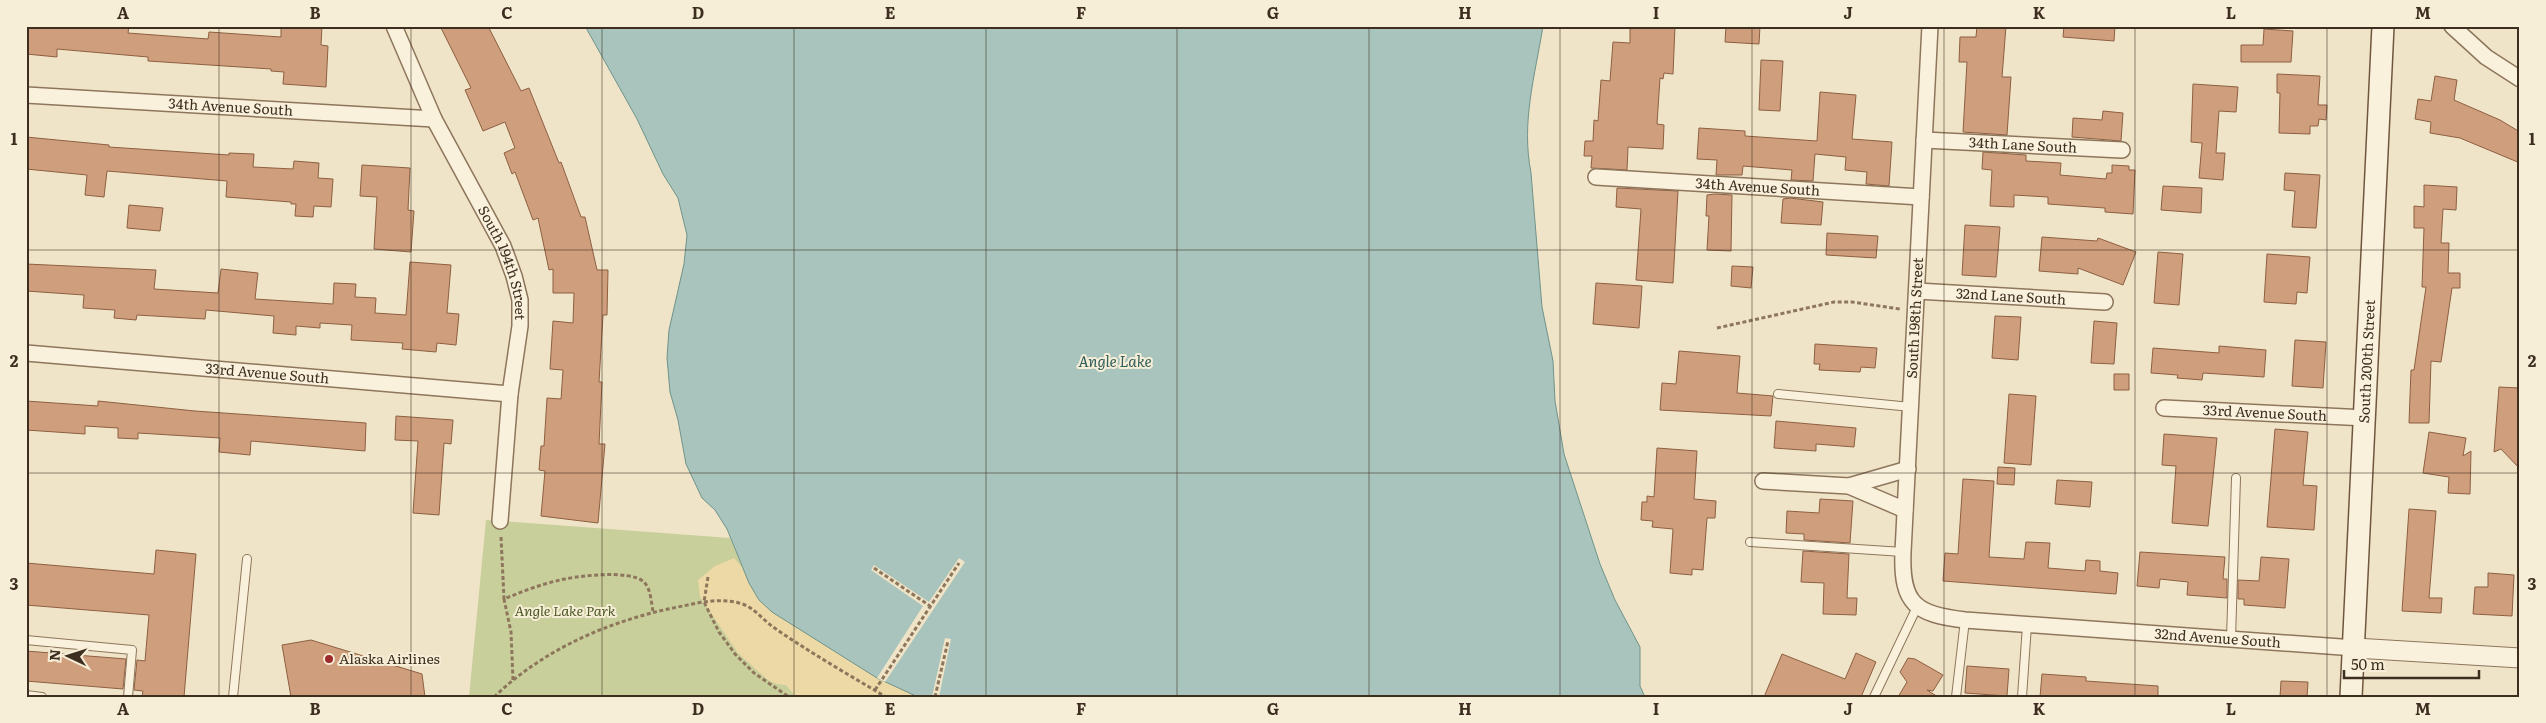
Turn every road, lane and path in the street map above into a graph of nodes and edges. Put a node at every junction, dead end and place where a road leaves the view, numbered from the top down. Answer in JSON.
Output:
{"nodes":[{"id":1,"x":394,"y":26,"type":"edge"},
{"id":2,"x":1930,"y":26,"type":"edge"},
{"id":3,"x":2383,"y":26,"type":"edge"},
{"id":4,"x":2452,"y":26,"type":"edge"},
{"id":5,"x":2520,"y":79,"type":"edge"},
{"id":6,"x":26,"y":95,"type":"edge"},
{"id":7,"x":434,"y":119,"type":"junction"},
{"id":8,"x":1924,"y":140,"type":"junction"},
{"id":9,"x":2122,"y":150,"type":"dead end"},
{"id":10,"x":1596,"y":176,"type":"dead end"},
{"id":11,"x":1921,"y":197,"type":"junction"},
{"id":12,"x":1916,"y":291,"type":"junction"},
{"id":13,"x":2105,"y":302,"type":"dead end"},
{"id":14,"x":1915,"y":311,"type":"junction"},
{"id":15,"x":1717,"y":328,"type":"dead end"},
{"id":16,"x":26,"y":353,"type":"edge"},
{"id":17,"x":510,"y":394,"type":"junction"},
{"id":18,"x":1778,"y":394,"type":"dead end"},
{"id":19,"x":1910,"y":407,"type":"junction"},
{"id":20,"x":2164,"y":408,"type":"dead end"},
{"id":21,"x":2366,"y":418,"type":"junction"},
{"id":22,"x":1908,"y":468,"type":"junction"},
{"id":23,"x":2236,"y":478,"type":"dead end"},
{"id":24,"x":1763,"y":481,"type":"dead end"},
{"id":25,"x":1849,"y":486,"type":"junction"},
{"id":26,"x":1905,"y":510,"type":"junction"},
{"id":27,"x":500,"y":521,"type":"joint"},
{"id":28,"x":1750,"y":542,"type":"dead end"},
{"id":29,"x":1903,"y":552,"type":"junction"},
{"id":30,"x":247,"y":559,"type":"dead end"},
{"id":31,"x":959,"y":563,"type":"dead end"},
{"id":32,"x":874,"y":568,"type":"dead end"},
{"id":33,"x":708,"y":578,"type":"dead end"},
{"id":34,"x":504,"y":599,"type":"junction"},
{"id":35,"x":704,"y":602,"type":"junction"},
{"id":36,"x":930,"y":606,"type":"junction"},
{"id":37,"x":1917,"y":607,"type":"junction"},
{"id":38,"x":653,"y":611,"type":"junction"},
{"id":39,"x":1965,"y":620,"type":"junction"},
{"id":40,"x":2027,"y":625,"type":"junction"},
{"id":41,"x":2231,"y":639,"type":"junction"},
{"id":42,"x":26,"y":640,"type":"edge"},
{"id":43,"x":948,"y":641,"type":"dead end"},
{"id":44,"x":2355,"y":648,"type":"junction"},
{"id":45,"x":2520,"y":658,"type":"edge"},
{"id":46,"x":513,"y":681,"type":"junction"},
{"id":47,"x":875,"y":690,"type":"junction"},
{"id":48,"x":26,"y":695,"type":"edge"},
{"id":49,"x":782,"y":695,"type":"edge"},
{"id":50,"x":42,"y":697,"type":"edge"},
{"id":51,"x":128,"y":697,"type":"edge"},
{"id":52,"x":233,"y":697,"type":"edge"},
{"id":53,"x":494,"y":697,"type":"edge"},
{"id":54,"x":789,"y":697,"type":"edge"},
{"id":55,"x":886,"y":697,"type":"edge"},
{"id":56,"x":935,"y":697,"type":"edge"},
{"id":57,"x":1874,"y":697,"type":"edge"},
{"id":58,"x":1956,"y":697,"type":"edge"},
{"id":59,"x":2022,"y":697,"type":"edge"},
{"id":60,"x":2351,"y":697,"type":"edge"}],
"edges":[{"from":1,"to":7,"type":"street","name":"South 194th Street"},
{"from":2,"to":8,"type":"street","name":"South 198th Street"},
{"from":3,"to":21,"type":"main road","name":"South 200th Street"},
{"from":4,"to":5,"type":"street"},
{"from":6,"to":7,"type":"street","name":"34th Avenue South"},
{"from":7,"to":17,"type":"street","name":"South 194th Street"},
{"from":8,"to":9,"type":"street","name":"34th Lane South"},
{"from":8,"to":11,"type":"street","name":"South 198th Street"},
{"from":10,"to":11,"type":"street","name":"34th Avenue South"},
{"from":11,"to":12,"type":"street","name":"South 198th Street"},
{"from":12,"to":13,"type":"street","name":"32nd Lane South"},
{"from":12,"to":14,"type":"street","name":"South 198th Street"},
{"from":14,"to":15,"type":"path"},
{"from":14,"to":19,"type":"street","name":"South 198th Street"},
{"from":16,"to":17,"type":"street","name":"33rd Avenue South"},
{"from":17,"to":27,"type":"street","name":"South 194th Street"},
{"from":18,"to":19,"type":"lane"},
{"from":19,"to":22,"type":"street","name":"South 198th Street"},
{"from":20,"to":21,"type":"street","name":"33rd Avenue South"},
{"from":21,"to":44,"type":"main road","name":"South 200th Street"},
{"from":22,"to":25,"type":"street"},
{"from":22,"to":26,"type":"street","name":"South 198th Street"},
{"from":23,"to":41,"type":"lane"},
{"from":24,"to":25,"type":"street"},
{"from":25,"to":26,"type":"street"},
{"from":26,"to":29,"type":"street","name":"South 198th Street"},
{"from":27,"to":34,"type":"path"},
{"from":28,"to":29,"type":"lane"},
{"from":29,"to":37,"type":"street","name":"South 198th Street"},
{"from":30,"to":52,"type":"lane"},
{"from":31,"to":36,"type":"path"},
{"from":32,"to":36,"type":"path"},
{"from":33,"to":35,"type":"path"},
{"from":34,"to":38,"type":"path"},
{"from":34,"to":46,"type":"path"},
{"from":35,"to":38,"type":"path"},
{"from":35,"to":47,"type":"path"},
{"from":35,"to":49,"type":"path"},
{"from":36,"to":47,"type":"path"},
{"from":37,"to":39,"type":"street","name":"32nd Avenue South"},
{"from":37,"to":57,"type":"lane"},
{"from":38,"to":46,"type":"path"},
{"from":39,"to":40,"type":"street","name":"32nd Avenue South"},
{"from":39,"to":58,"type":"lane"},
{"from":40,"to":41,"type":"street","name":"32nd Avenue South"},
{"from":40,"to":59,"type":"lane"},
{"from":41,"to":44,"type":"street","name":"32nd Avenue South"},
{"from":42,"to":51,"type":"lane"},
{"from":43,"to":56,"type":"path"},
{"from":44,"to":45,"type":"street","name":"32nd Avenue South"},
{"from":44,"to":60,"type":"main road","name":"South 200th Street"},
{"from":46,"to":53,"type":"path"},
{"from":47,"to":55,"type":"path"},
{"from":48,"to":50,"type":"lane"},
{"from":49,"to":54,"type":"path"}]}
